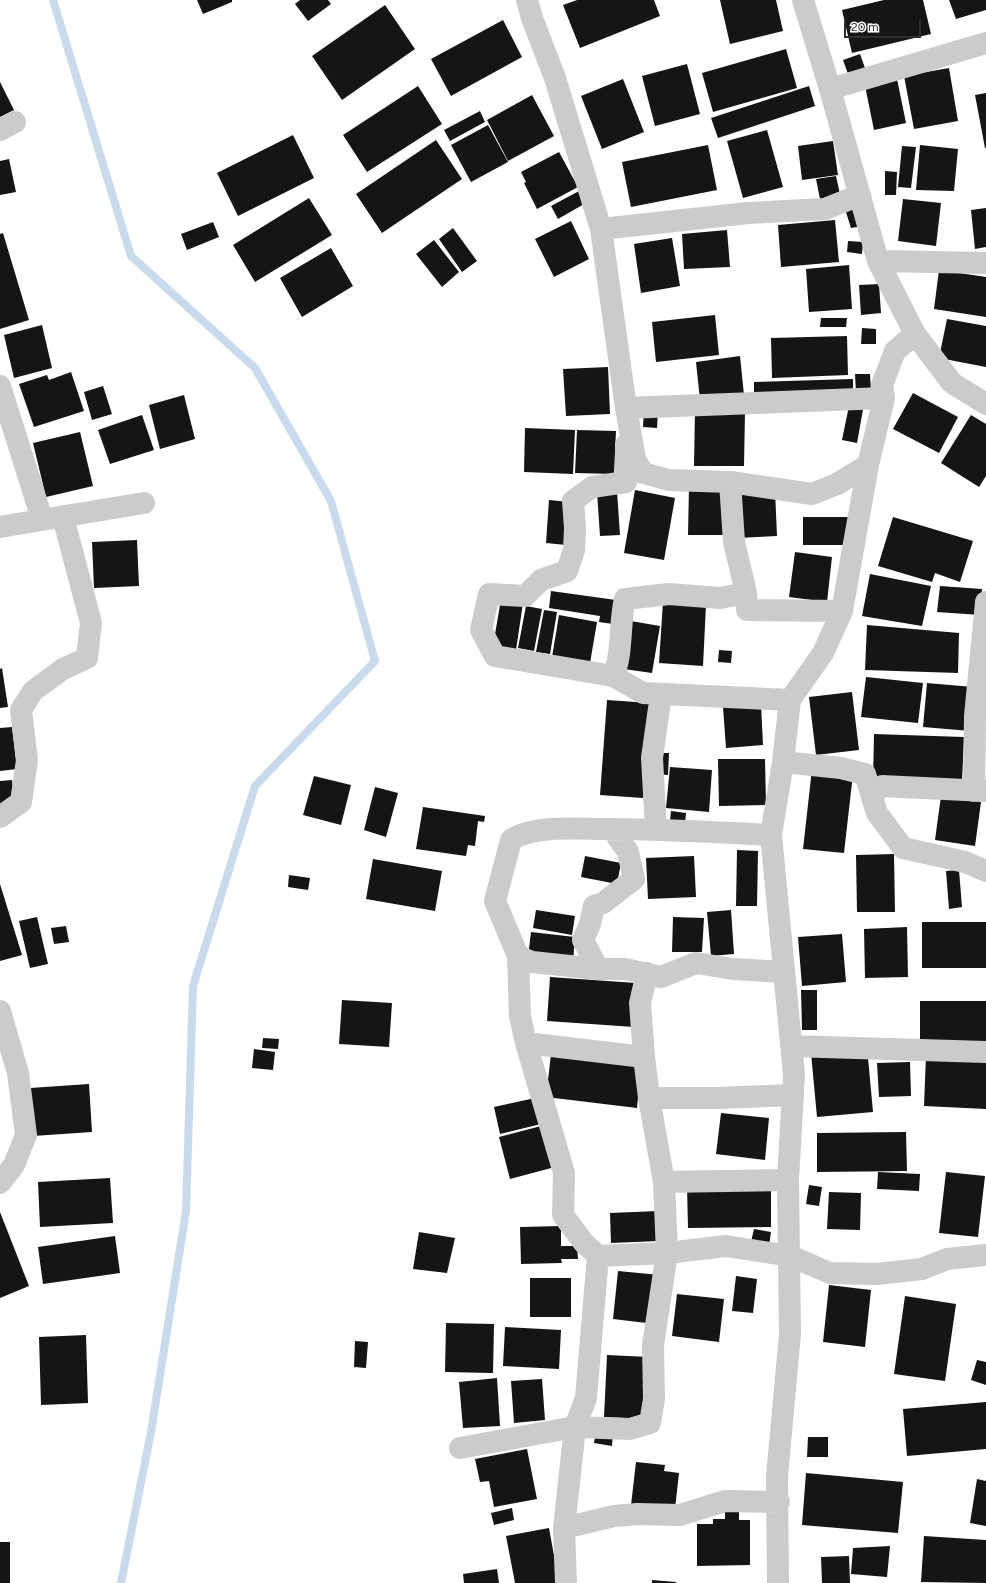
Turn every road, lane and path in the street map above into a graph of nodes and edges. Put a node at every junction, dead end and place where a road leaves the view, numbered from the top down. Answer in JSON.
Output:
{"nodes":[{"id":1,"x":527,"y":0,"type":"edge"},
{"id":2,"x":803,"y":0,"type":"edge"},
{"id":3,"x":986,"y":43,"type":"edge"},
{"id":4,"x":830,"y":89,"type":"junction"},
{"id":5,"x":860,"y":195,"type":"junction"},
{"id":6,"x":601,"y":229,"type":"junction"},
{"id":7,"x":878,"y":261,"type":"junction"},
{"id":8,"x":986,"y":263,"type":"edge"},
{"id":9,"x":915,"y":334,"type":"junction"},
{"id":10,"x":0,"y":386,"type":"edge"},
{"id":11,"x":884,"y":398,"type":"junction"},
{"id":12,"x":986,"y":404,"type":"edge"},
{"id":13,"x":626,"y":408,"type":"junction"},
{"id":14,"x":868,"y":465,"type":"junction"},
{"id":15,"x":730,"y":482,"type":"junction"},
{"id":16,"x":144,"y":503,"type":"dead end"},
{"id":17,"x":52,"y":518,"type":"junction"},
{"id":18,"x":0,"y":527,"type":"edge"},
{"id":19,"x":746,"y":593,"type":"junction"},
{"id":20,"x":986,"y":602,"type":"edge"},
{"id":21,"x":842,"y":611,"type":"junction"},
{"id":22,"x":614,"y":676,"type":"junction"},
{"id":23,"x":661,"y":694,"type":"junction"},
{"id":24,"x":790,"y":700,"type":"junction"},
{"id":25,"x":783,"y":762,"type":"junction"},
{"id":26,"x":980,"y":791,"type":"edge"},
{"id":27,"x":872,"y":795,"type":"junction"},
{"id":28,"x":0,"y":817,"type":"edge"},
{"id":29,"x":612,"y":829,"type":"junction"},
{"id":30,"x":656,"y":829,"type":"junction"},
{"id":31,"x":771,"y":835,"type":"junction"},
{"id":32,"x":986,"y":871,"type":"edge"},
{"id":33,"x":518,"y":956,"type":"junction"},
{"id":34,"x":598,"y":969,"type":"junction"},
{"id":35,"x":784,"y":972,"type":"junction"},
{"id":36,"x":647,"y":973,"type":"junction"},
{"id":37,"x":0,"y":1011,"type":"edge"},
{"id":38,"x":526,"y":1043,"type":"junction"},
{"id":39,"x":791,"y":1046,"type":"junction"},
{"id":40,"x":986,"y":1052,"type":"edge"},
{"id":41,"x":644,"y":1057,"type":"junction"},
{"id":42,"x":793,"y":1096,"type":"junction"},
{"id":43,"x":649,"y":1098,"type":"junction"},
{"id":44,"x":788,"y":1180,"type":"junction"},
{"id":45,"x":664,"y":1182,"type":"junction"},
{"id":46,"x":0,"y":1183,"type":"edge"},
{"id":47,"x":667,"y":1253,"type":"junction"},
{"id":48,"x":986,"y":1255,"type":"edge"},
{"id":49,"x":598,"y":1256,"type":"junction"},
{"id":50,"x":790,"y":1256,"type":"junction"},
{"id":51,"x":575,"y":1428,"type":"junction"},
{"id":52,"x":460,"y":1448,"type":"dead end"},
{"id":53,"x":778,"y":1502,"type":"junction"},
{"id":54,"x":564,"y":1528,"type":"junction"},
{"id":55,"x":566,"y":1583,"type":"edge"},
{"id":56,"x":778,"y":1583,"type":"edge"}],
"edges":[{"from":1,"to":6,"type":"street"},
{"from":2,"to":4,"type":"street"},
{"from":3,"to":4,"type":"street"},
{"from":4,"to":5,"type":"street"},
{"from":5,"to":6,"type":"street"},
{"from":5,"to":7,"type":"street"},
{"from":6,"to":13,"type":"street"},
{"from":7,"to":8,"type":"street"},
{"from":7,"to":9,"type":"street"},
{"from":9,"to":11,"type":"street"},
{"from":9,"to":12,"type":"street"},
{"from":10,"to":17,"type":"street"},
{"from":11,"to":13,"type":"street"},
{"from":11,"to":14,"type":"street"},
{"from":13,"to":15,"type":"street"},
{"from":13,"to":22,"type":"street"},
{"from":14,"to":15,"type":"street"},
{"from":14,"to":21,"type":"street"},
{"from":15,"to":19,"type":"street"},
{"from":16,"to":17,"type":"street"},
{"from":17,"to":18,"type":"street"},
{"from":17,"to":28,"type":"street"},
{"from":19,"to":21,"type":"street"},
{"from":19,"to":22,"type":"street"},
{"from":20,"to":26,"type":"street"},
{"from":21,"to":24,"type":"street"},
{"from":22,"to":23,"type":"street"},
{"from":23,"to":24,"type":"street"},
{"from":23,"to":30,"type":"street"},
{"from":24,"to":25,"type":"street"},
{"from":25,"to":27,"type":"street"},
{"from":25,"to":31,"type":"street"},
{"from":26,"to":27,"type":"street"},
{"from":27,"to":32,"type":"street"},
{"from":29,"to":30,"type":"street"},
{"from":29,"to":33,"type":"street"},
{"from":29,"to":34,"type":"street"},
{"from":30,"to":31,"type":"street"},
{"from":31,"to":35,"type":"street"},
{"from":33,"to":34,"type":"street"},
{"from":33,"to":38,"type":"street"},
{"from":34,"to":36,"type":"street"},
{"from":35,"to":36,"type":"street"},
{"from":35,"to":39,"type":"street"},
{"from":36,"to":41,"type":"street"},
{"from":37,"to":46,"type":"street"},
{"from":38,"to":41,"type":"street"},
{"from":38,"to":49,"type":"street"},
{"from":39,"to":40,"type":"street"},
{"from":39,"to":42,"type":"street"},
{"from":41,"to":43,"type":"street"},
{"from":42,"to":43,"type":"street"},
{"from":42,"to":44,"type":"street"},
{"from":43,"to":45,"type":"street"},
{"from":44,"to":45,"type":"street"},
{"from":44,"to":50,"type":"street"},
{"from":45,"to":47,"type":"street"},
{"from":47,"to":49,"type":"street"},
{"from":47,"to":50,"type":"street"},
{"from":47,"to":51,"type":"street"},
{"from":48,"to":50,"type":"street"},
{"from":49,"to":51,"type":"street"},
{"from":50,"to":53,"type":"street"},
{"from":51,"to":52,"type":"street"},
{"from":51,"to":54,"type":"street"},
{"from":53,"to":54,"type":"street"},
{"from":53,"to":56,"type":"street"},
{"from":54,"to":55,"type":"street"}]}
